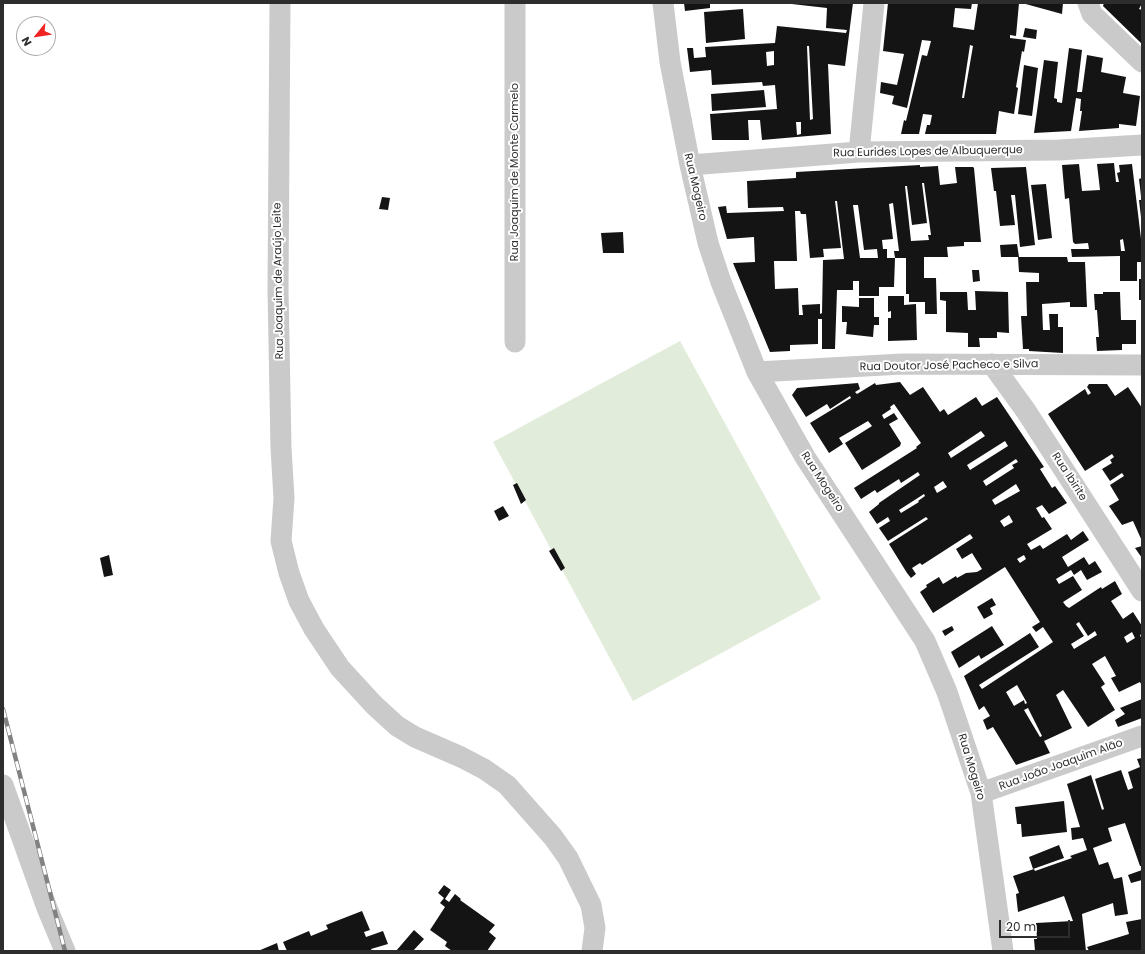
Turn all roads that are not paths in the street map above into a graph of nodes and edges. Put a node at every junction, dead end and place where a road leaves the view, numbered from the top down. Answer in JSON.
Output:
{"nodes":[{"id":1,"x":280,"y":3,"type":"edge"},
{"id":2,"x":515,"y":3,"type":"edge"},
{"id":3,"x":663,"y":3,"type":"edge"},
{"id":4,"x":874,"y":3,"type":"edge"},
{"id":5,"x":1088,"y":3,"type":"edge"},
{"id":6,"x":1142,"y":62,"type":"edge"},
{"id":7,"x":1142,"y":145,"type":"edge"},
{"id":8,"x":859,"y":152,"type":"junction"},
{"id":9,"x":690,"y":165,"type":"junction"},
{"id":10,"x":515,"y":342,"type":"dead end"},
{"id":11,"x":992,"y":364,"type":"junction"},
{"id":12,"x":1142,"y":365,"type":"edge"},
{"id":13,"x":757,"y":372,"type":"junction"},
{"id":14,"x":1142,"y":591,"type":"edge"},
{"id":15,"x":1142,"y":736,"type":"edge"},
{"id":16,"x":3,"y":785,"type":"edge"},
{"id":17,"x":981,"y":793,"type":"junction"},
{"id":18,"x":65,"y":951,"type":"edge"},
{"id":19,"x":592,"y":951,"type":"edge"},
{"id":20,"x":1003,"y":951,"type":"edge"}],
"edges":[{"from":1,"to":19,"type":"street","name":"Rua Joaquim de Araújo Leite"},
{"from":2,"to":10,"type":"street","name":"Rua Joaquim de Monte Carmelo"},
{"from":3,"to":9,"type":"street","name":"Rua Mogeiro"},
{"from":4,"to":8,"type":"street"},
{"from":5,"to":6,"type":"street"},
{"from":7,"to":8,"type":"street","name":"Rua Eurides Lopes de Albuquerque"},
{"from":8,"to":9,"type":"street","name":"Rua Eurides Lopes de Albuquerque"},
{"from":9,"to":13,"type":"street","name":"Rua Mogeiro"},
{"from":11,"to":12,"type":"street","name":"Rua Doutor José Pacheco e Silva"},
{"from":11,"to":13,"type":"street","name":"Rua Doutor José Pacheco e Silva"},
{"from":11,"to":14,"type":"street","name":"Rua Ibirite"},
{"from":13,"to":17,"type":"street","name":"Rua Mogeiro"},
{"from":15,"to":17,"type":"street","name":"Rua João Joaquim Alão"},
{"from":16,"to":18,"type":"street"},
{"from":17,"to":20,"type":"street","name":"Rua Mogeiro"}]}
